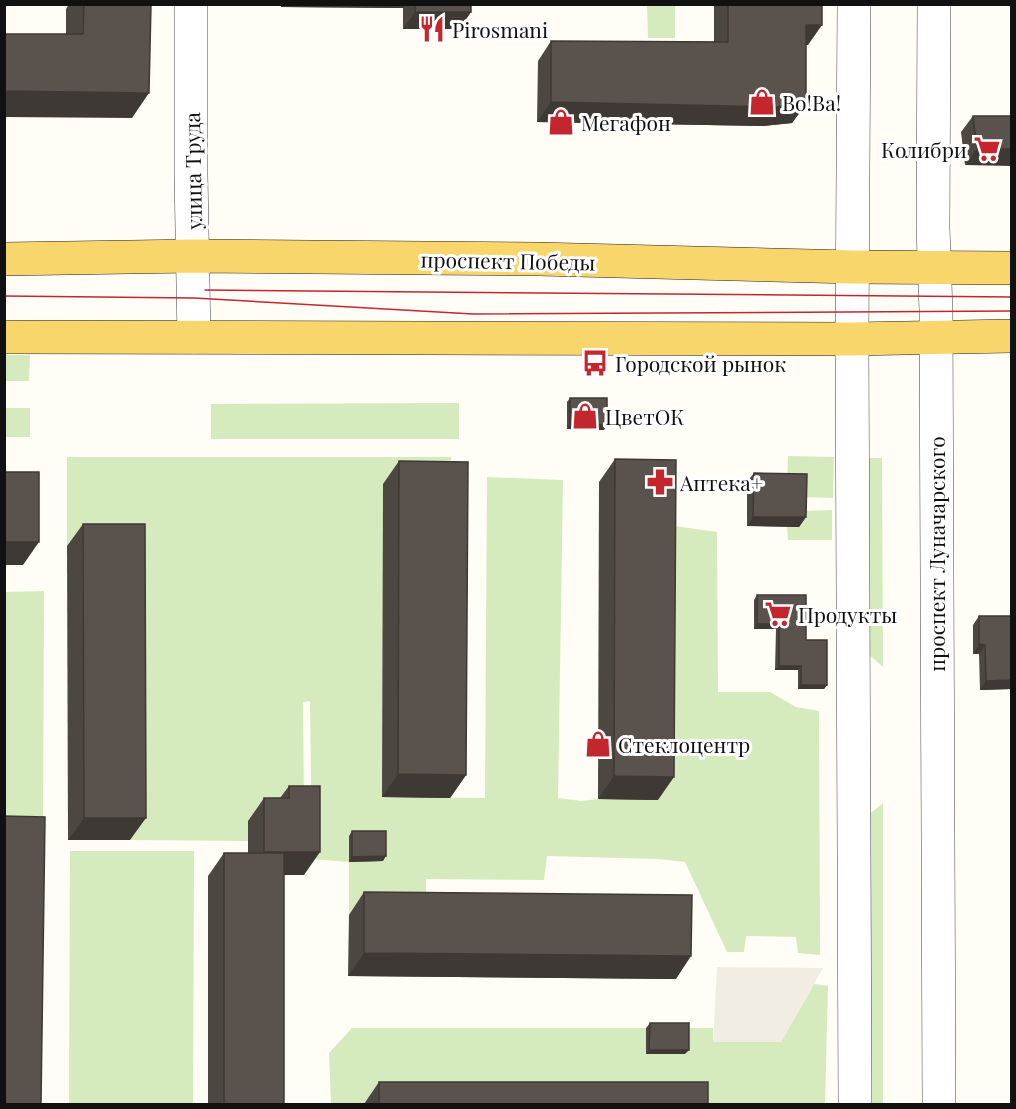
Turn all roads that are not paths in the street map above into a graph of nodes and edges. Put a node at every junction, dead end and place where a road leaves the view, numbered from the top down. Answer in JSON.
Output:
{"nodes":[{"id":1,"x":191,"y":4,"type":"edge"},
{"id":2,"x":854,"y":4,"type":"edge"},
{"id":3,"x":934,"y":4,"type":"edge"},
{"id":4,"x":193,"y":256,"type":"junction"},
{"id":5,"x":4,"y":259,"type":"edge"},
{"id":6,"x":853,"y":267,"type":"junction"},
{"id":7,"x":934,"y":267,"type":"junction"},
{"id":8,"x":1011,"y":268,"type":"edge"},
{"id":9,"x":935,"y":336,"type":"junction"},
{"id":10,"x":1011,"y":336,"type":"edge"},
{"id":11,"x":4,"y":337,"type":"edge"},
{"id":12,"x":194,"y":337,"type":"junction"},
{"id":13,"x":852,"y":339,"type":"junction"},
{"id":14,"x":855,"y":1104,"type":"edge"},
{"id":15,"x":939,"y":1104,"type":"edge"}],
"edges":[{"from":1,"to":4,"type":"street","name":"улица Труда"},
{"from":2,"to":6,"type":"street"},
{"from":3,"to":7,"type":"street","name":"проспект Луначарского"},
{"from":4,"to":5,"type":"main road","name":"проспект Победы"},
{"from":4,"to":6,"type":"main road","name":"проспект Победы"},
{"from":4,"to":12,"type":"street","name":"улица Труда"},
{"from":6,"to":7,"type":"main road","name":"проспект Победы"},
{"from":6,"to":13,"type":"street"},
{"from":7,"to":8,"type":"main road","name":"проспект Победы"},
{"from":7,"to":9,"type":"street","name":"проспект Луначарского"},
{"from":9,"to":10,"type":"main road"},
{"from":9,"to":13,"type":"main road"},
{"from":9,"to":15,"type":"street","name":"проспект Луначарского"},
{"from":11,"to":12,"type":"main road"},
{"from":12,"to":13,"type":"main road"},
{"from":13,"to":14,"type":"street"}]}
